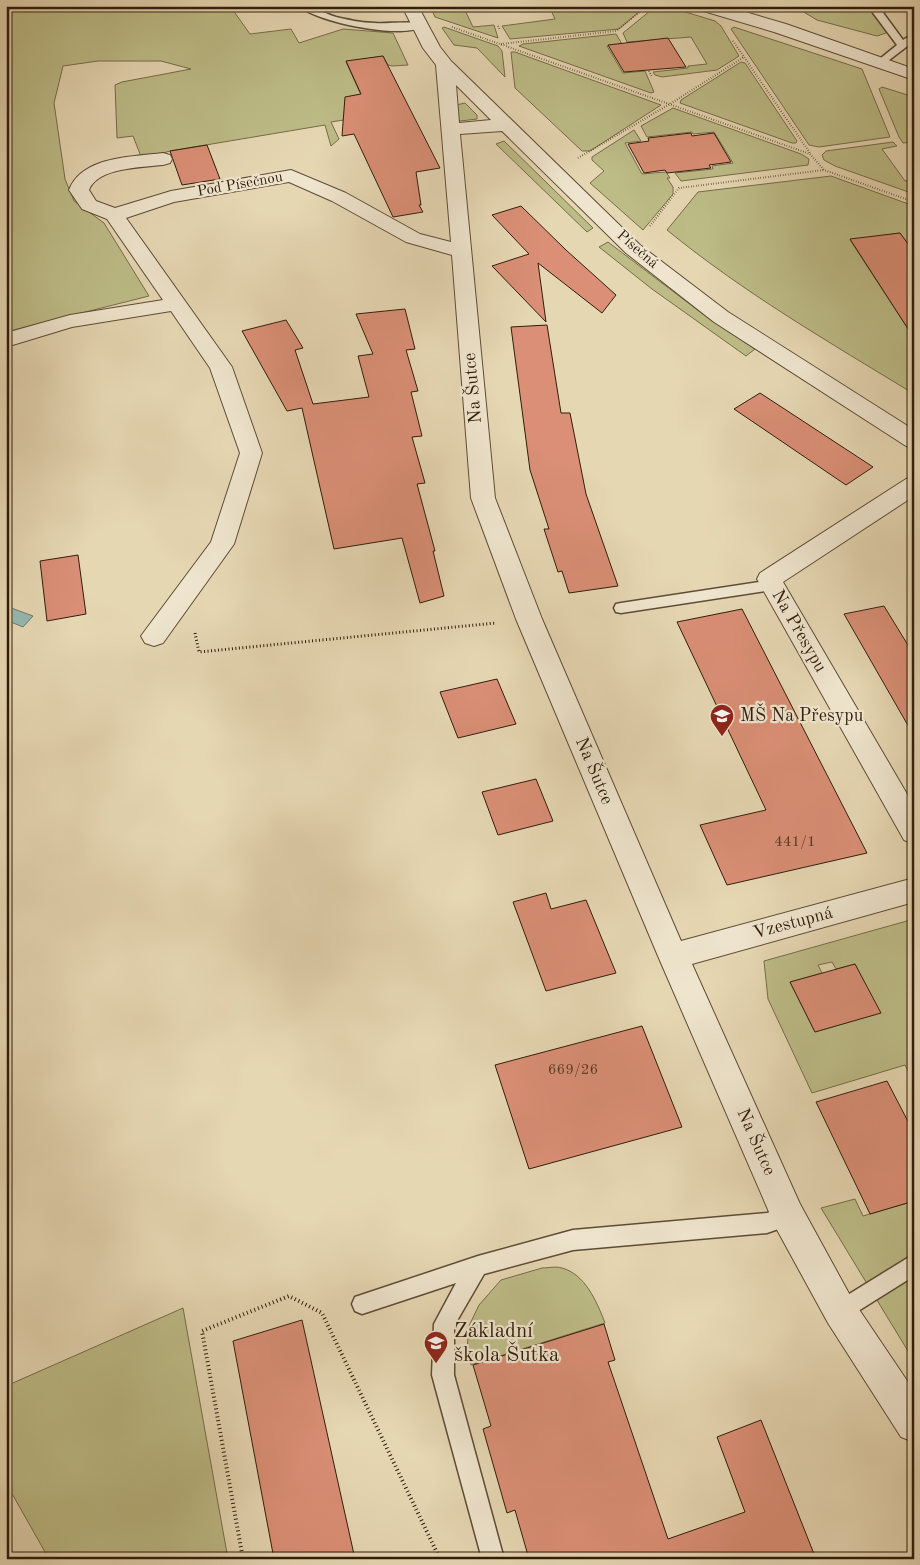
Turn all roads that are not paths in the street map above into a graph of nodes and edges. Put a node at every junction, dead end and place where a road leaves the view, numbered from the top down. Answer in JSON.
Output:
{"nodes":[{"id":1,"x":304,"y":6,"type":"edge"},
{"id":2,"x":410,"y":6,"type":"edge"},
{"id":3,"x":873,"y":6,"type":"edge"},
{"id":4,"x":708,"y":7,"type":"edge"},
{"id":5,"x":420,"y":25,"type":"junction"},
{"id":6,"x":914,"y":36,"type":"edge"},
{"id":7,"x":903,"y":46,"type":"junction"},
{"id":8,"x":880,"y":64,"type":"junction"},
{"id":9,"x":444,"y":65,"type":"junction"},
{"id":10,"x":914,"y":75,"type":"edge"},
{"id":11,"x":506,"y":125,"type":"junction"},
{"id":12,"x":450,"y":130,"type":"junction"},
{"id":13,"x":163,"y":159,"type":"dead end"},
{"id":14,"x":114,"y":215,"type":"junction"},
{"id":15,"x":460,"y":251,"type":"junction"},
{"id":16,"x":175,"y":304,"type":"junction"},
{"id":17,"x":6,"y":340,"type":"edge"},
{"id":18,"x":914,"y":441,"type":"edge"},
{"id":19,"x":914,"y":485,"type":"edge"},
{"id":20,"x":772,"y":585,"type":"junction"},
{"id":21,"x":621,"y":608,"type":"dead end"},
{"id":22,"x":154,"y":636,"type":"dead end"},
{"id":23,"x":914,"y":832,"type":"edge"},
{"id":24,"x":914,"y":890,"type":"edge"},
{"id":25,"x":673,"y":956,"type":"junction"},
{"id":26,"x":788,"y":1216,"type":"junction"},
{"id":27,"x":914,"y":1264,"type":"edge"},
{"id":28,"x":478,"y":1266,"type":"junction"},
{"id":29,"x":362,"y":1304,"type":"dead end"},
{"id":30,"x":840,"y":1311,"type":"junction"},
{"id":31,"x":914,"y":1424,"type":"edge"},
{"id":32,"x":493,"y":1559,"type":"edge"}],
"edges":[{"from":1,"to":5,"type":"lane"},
{"from":2,"to":5,"type":"street","name":"Písečná"},
{"from":3,"to":7,"type":"lane"},
{"from":4,"to":8,"type":"street"},
{"from":5,"to":9,"type":"street","name":"Písečná"},
{"from":6,"to":7,"type":"lane"},
{"from":7,"to":8,"type":"lane"},
{"from":8,"to":10,"type":"street"},
{"from":9,"to":11,"type":"street","name":"Písečná"},
{"from":9,"to":12,"type":"street","name":"Na Šutce"},
{"from":11,"to":12,"type":"street"},
{"from":11,"to":18,"type":"street","name":"Písečná"},
{"from":12,"to":15,"type":"street","name":"Na Šutce"},
{"from":13,"to":14,"type":"street"},
{"from":14,"to":15,"type":"street","name":"Pod Písečnou"},
{"from":14,"to":16,"type":"street"},
{"from":15,"to":25,"type":"street","name":"Na Šutce"},
{"from":16,"to":17,"type":"street"},
{"from":16,"to":22,"type":"street"},
{"from":19,"to":20,"type":"street","name":"Na Přesypu"},
{"from":20,"to":21,"type":"lane"},
{"from":20,"to":23,"type":"street","name":"Na Přesypu"},
{"from":24,"to":25,"type":"street","name":"Vzestupná"},
{"from":25,"to":26,"type":"street","name":"Na Šutce"},
{"from":26,"to":28,"type":"lane"},
{"from":26,"to":30,"type":"street","name":"Na Šutce"},
{"from":27,"to":30,"type":"lane"},
{"from":28,"to":29,"type":"lane"},
{"from":28,"to":32,"type":"lane"},
{"from":30,"to":31,"type":"street","name":"Na Šutce"}]}
